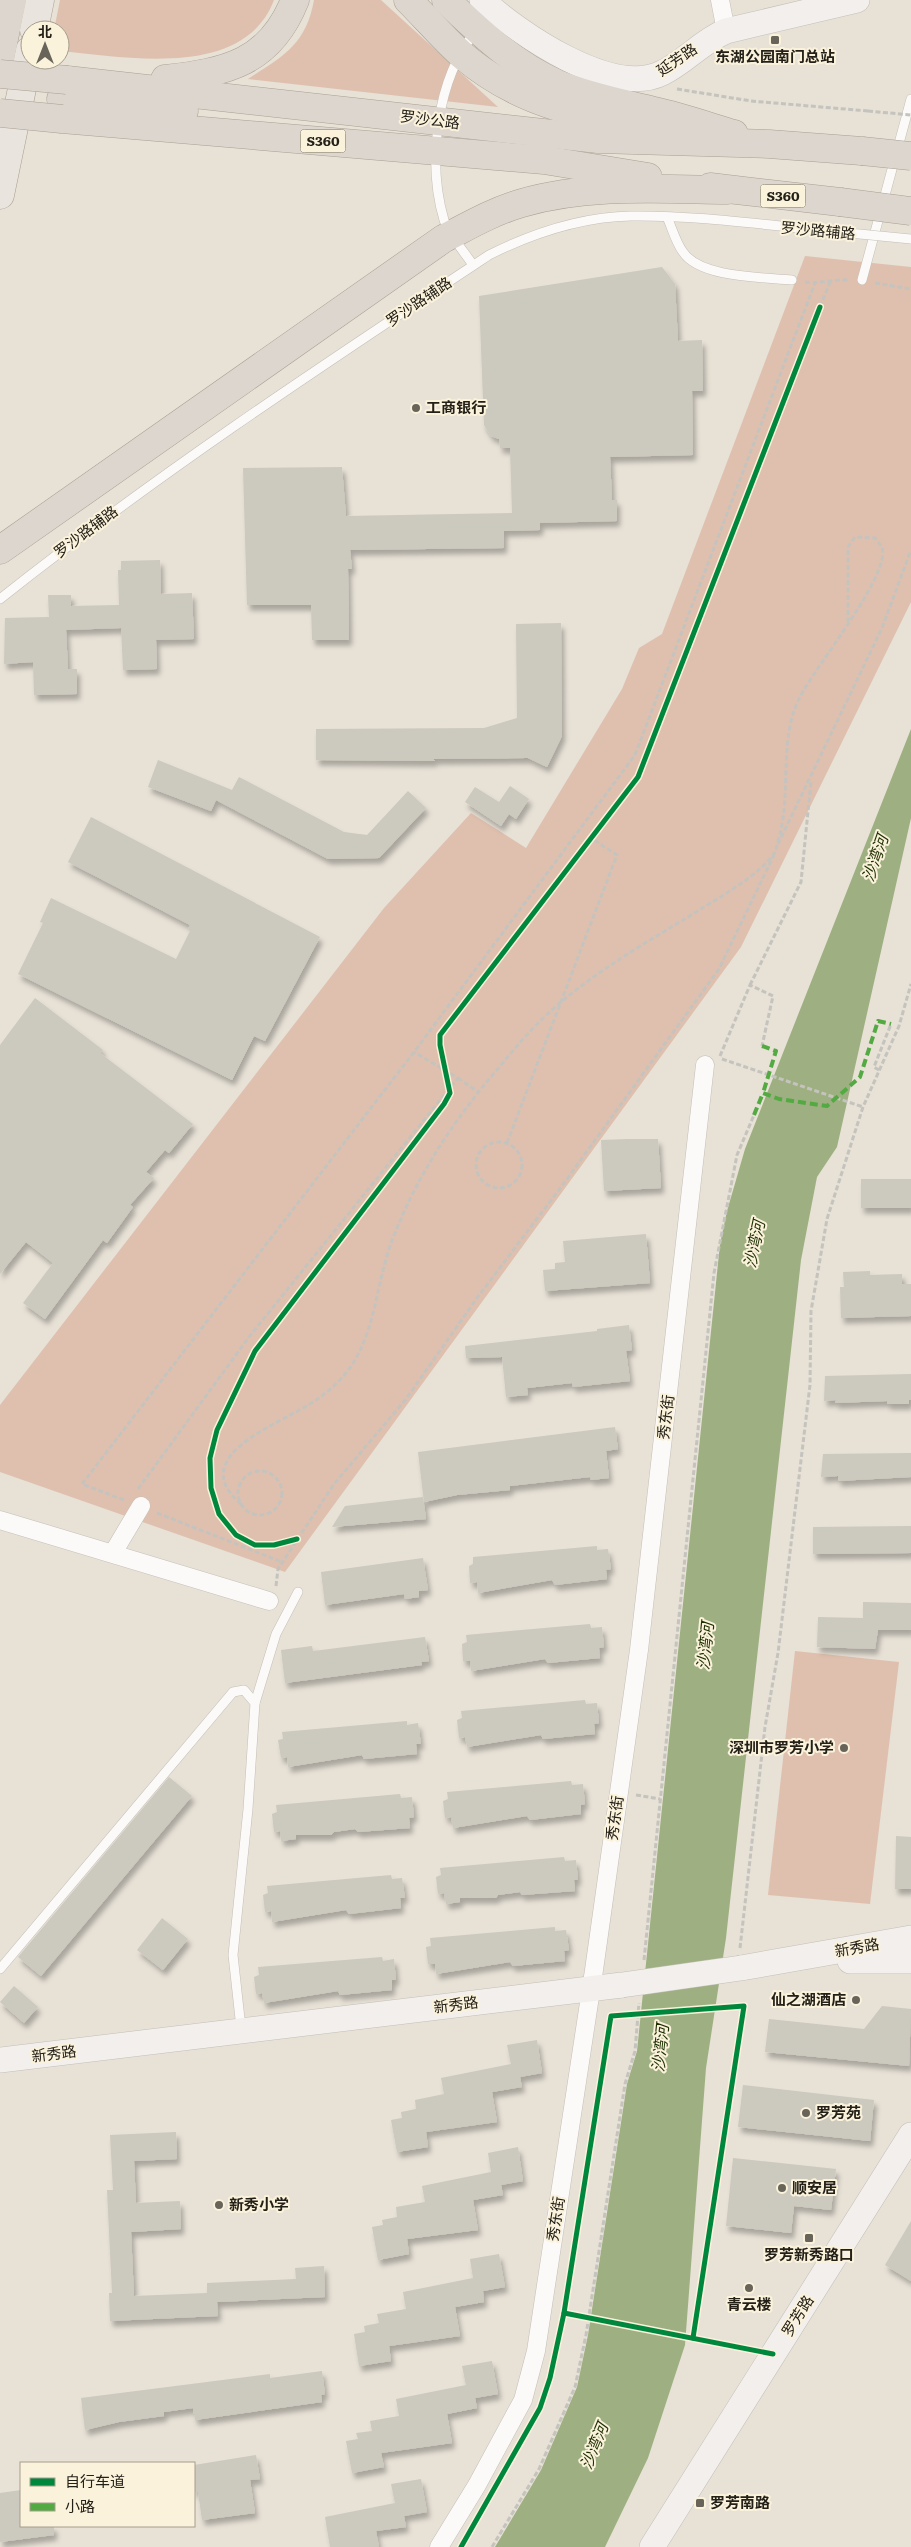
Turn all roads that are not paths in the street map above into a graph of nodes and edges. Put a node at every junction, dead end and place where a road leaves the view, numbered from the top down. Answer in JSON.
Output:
{"nodes":[{"id":1,"x":12,"y":0,"type":"edge"},
{"id":2,"x":40,"y":0,"type":"edge"},
{"id":3,"x":295,"y":0,"type":"edge"},
{"id":4,"x":408,"y":0,"type":"edge"},
{"id":5,"x":446,"y":0,"type":"edge"},
{"id":6,"x":720,"y":0,"type":"edge"},
{"id":7,"x":857,"y":0,"type":"edge"},
{"id":8,"x":486,"y":12,"type":"edge"},
{"id":9,"x":36,"y":20,"type":"edge"},
{"id":10,"x":726,"y":31,"type":"junction"},
{"id":11,"x":0,"y":58,"type":"edge"},
{"id":12,"x":26,"y":70,"type":"edge"},
{"id":13,"x":0,"y":74,"type":"edge"},
{"id":14,"x":118,"y":84,"type":"junction"},
{"id":15,"x":0,"y":93,"type":"edge"},
{"id":16,"x":63,"y":99,"type":"junction"},
{"id":17,"x":911,"y":99,"type":"edge"},
{"id":18,"x":0,"y":113,"type":"edge"},
{"id":19,"x":769,"y":144,"type":"junction"},
{"id":20,"x":911,"y":156,"type":"edge"},
{"id":21,"x":727,"y":190,"type":"junction"},
{"id":22,"x":0,"y":195,"type":"edge"},
{"id":23,"x":911,"y":211,"type":"edge"},
{"id":24,"x":667,"y":217,"type":"junction"},
{"id":25,"x":911,"y":239,"type":"edge"},
{"id":26,"x":474,"y":265,"type":"junction"},
{"id":27,"x":792,"y":280,"type":"dead end"},
{"id":28,"x":862,"y":280,"type":"dead end"},
{"id":29,"x":0,"y":550,"type":"edge"},
{"id":30,"x":0,"y":599,"type":"edge"},
{"id":31,"x":705,"y":1065,"type":"dead end"},
{"id":32,"x":135,"y":1504,"type":"road end"},
{"id":33,"x":0,"y":1520,"type":"edge"},
{"id":34,"x":113,"y":1553,"type":"junction"},
{"id":35,"x":298,"y":1592,"type":"dead end"},
{"id":36,"x":269,"y":1601,"type":"dead end"},
{"id":37,"x":255,"y":1703,"type":"junction"},
{"id":38,"x":911,"y":1938,"type":"edge"},
{"id":39,"x":747,"y":1961,"type":"junction"},
{"id":40,"x":911,"y":1961,"type":"edge"},
{"id":41,"x":0,"y":1969,"type":"edge"},
{"id":42,"x":592,"y":1989,"type":"junction"},
{"id":43,"x":241,"y":2031,"type":"junction"},
{"id":44,"x":0,"y":2060,"type":"edge"},
{"id":45,"x":911,"y":2135,"type":"edge"},
{"id":46,"x":439,"y":2547,"type":"edge"},
{"id":47,"x":652,"y":2547,"type":"edge"}],
"edges":[{"from":1,"to":11,"type":"highway"},
{"from":2,"to":9,"type":"main road"},
{"from":3,"to":14,"type":"highway"},
{"from":4,"to":19,"type":"highway"},
{"from":5,"to":19,"type":"highway"},
{"from":6,"to":10,"type":"street"},
{"from":7,"to":10,"type":"main road","name":"延芳路"},
{"from":8,"to":10,"type":"main road","name":"延芳路"},
{"from":8,"to":26,"type":"lane"},
{"from":12,"to":22,"type":"main road"},
{"from":13,"to":16,"type":"highway","name":"罗沙公路","bridge":true},
{"from":14,"to":16,"type":"highway","name":"罗沙公路"},
{"from":14,"to":19,"type":"highway","name":"罗沙公路"},
{"from":15,"to":16,"type":"highway"},
{"from":16,"to":18,"type":"highway","name":"罗沙公路","number":"S360","bridge":true},
{"from":16,"to":21,"type":"highway","name":"罗沙公路","number":"S360"},
{"from":17,"to":28,"type":"lane"},
{"from":19,"to":20,"type":"highway","name":"罗沙公路","bridge":true},
{"from":21,"to":23,"type":"highway","name":"罗沙公路","number":"S360","bridge":true},
{"from":21,"to":29,"type":"highway"},
{"from":24,"to":25,"type":"lane","name":"罗沙路辅路","bridge":true},
{"from":24,"to":26,"type":"lane","name":"罗沙路辅路"},
{"from":24,"to":27,"type":"lane"},
{"from":26,"to":30,"type":"lane","name":"罗沙路辅路"},
{"from":31,"to":42,"type":"street","name":"秀东街"},
{"from":32,"to":34,"type":"street"},
{"from":33,"to":34,"type":"street"},
{"from":34,"to":36,"type":"street"},
{"from":35,"to":37,"type":"lane"},
{"from":37,"to":41,"type":"lane"},
{"from":37,"to":43,"type":"lane"},
{"from":38,"to":39,"type":"main road","name":"新秀路"},
{"from":39,"to":40,"type":"main road"},
{"from":39,"to":42,"type":"main road","name":"新秀路","bridge":true},
{"from":42,"to":43,"type":"main road","name":"新秀路"},
{"from":42,"to":46,"type":"street","name":"秀东街"},
{"from":43,"to":44,"type":"main road","name":"新秀路"},
{"from":45,"to":47,"type":"main road","name":"罗芳路"}]}
